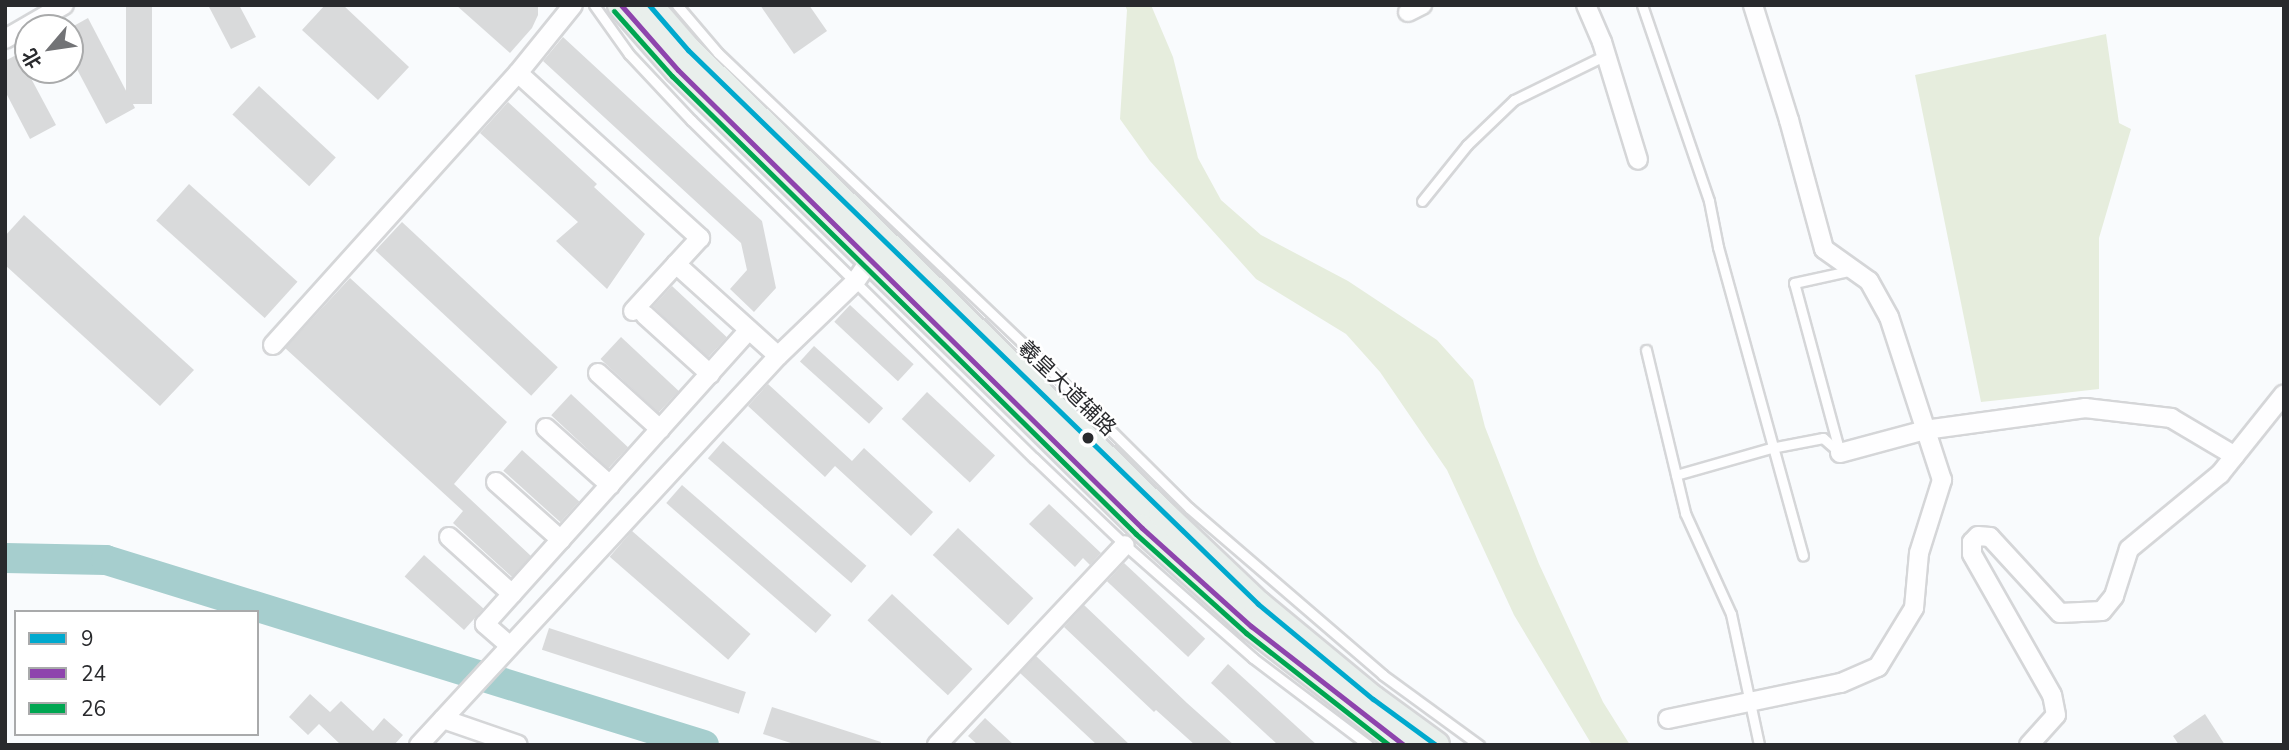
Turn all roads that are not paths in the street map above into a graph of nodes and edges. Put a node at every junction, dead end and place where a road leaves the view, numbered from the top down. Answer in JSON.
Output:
{"nodes":[{"id":1,"x":64,"y":5,"type":"edge"},
{"id":2,"x":573,"y":5,"type":"edge"},
{"id":3,"x":594,"y":5,"type":"edge"},
{"id":4,"x":621,"y":5,"type":"edge"},
{"id":5,"x":649,"y":5,"type":"edge"},
{"id":6,"x":677,"y":5,"type":"edge"},
{"id":7,"x":1586,"y":5,"type":"edge"},
{"id":8,"x":1642,"y":5,"type":"edge"},
{"id":9,"x":1753,"y":5,"type":"edge"},
{"id":10,"x":5,"y":39,"type":"edge"},
{"id":11,"x":1606,"y":55,"type":"junction"},
{"id":12,"x":518,"y":73,"type":"junction"},
{"id":13,"x":1637,"y":160,"type":"dead end"},
{"id":14,"x":1422,"y":201,"type":"dead end"},
{"id":15,"x":877,"y":250,"type":"junction"},
{"id":16,"x":676,"y":264,"type":"junction"},
{"id":17,"x":1853,"y":270,"type":"junction"},
{"id":18,"x":855,"y":282,"type":"junction"},
{"id":19,"x":750,"y":330,"type":"junction"},
{"id":20,"x":273,"y":345,"type":"dead end"},
{"id":21,"x":1646,"y":350,"type":"dead end"},
{"id":22,"x":778,"y":356,"type":"junction"},
{"id":23,"x":598,"y":373,"type":"dead end"},
{"id":24,"x":710,"y":374,"type":"junction"},
{"id":25,"x":2284,"y":394,"type":"edge"},
{"id":26,"x":546,"y":428,"type":"dead end"},
{"id":27,"x":660,"y":429,"type":"junction"},
{"id":28,"x":1925,"y":430,"type":"junction"},
{"id":29,"x":1772,"y":448,"type":"junction"},
{"id":30,"x":1840,"y":453,"type":"junction"},
{"id":31,"x":2235,"y":456,"type":"junction"},
{"id":32,"x":1676,"y":475,"type":"junction"},
{"id":33,"x":496,"y":482,"type":"dead end"},
{"id":34,"x":610,"y":485,"type":"junction"},
{"id":35,"x":449,"y":537,"type":"dead end"},
{"id":36,"x":561,"y":540,"type":"junction"},
{"id":37,"x":1125,"y":545,"type":"junction"},
{"id":38,"x":1804,"y":556,"type":"dead end"},
{"id":39,"x":512,"y":594,"type":"junction"},
{"id":40,"x":509,"y":645,"type":"junction"},
{"id":41,"x":1752,"y":701,"type":"junction"},
{"id":42,"x":448,"y":714,"type":"junction"},
{"id":43,"x":1668,"y":719,"type":"dead end"},
{"id":44,"x":419,"y":745,"type":"edge"},
{"id":45,"x":518,"y":745,"type":"edge"},
{"id":46,"x":937,"y":745,"type":"edge"},
{"id":47,"x":1368,"y":745,"type":"edge"},
{"id":48,"x":1405,"y":745,"type":"edge"},
{"id":49,"x":1436,"y":745,"type":"edge"},
{"id":50,"x":1479,"y":745,"type":"edge"},
{"id":51,"x":1759,"y":745,"type":"edge"},
{"id":52,"x":2029,"y":745,"type":"edge"}],
"edges":[{"from":1,"to":10,"type":"street"},
{"from":2,"to":12,"type":"street"},
{"from":3,"to":18,"type":"lane"},
{"from":4,"to":15,"type":"main road"},
{"from":5,"to":15,"type":"main road"},
{"from":6,"to":50,"type":"lane","name":"羲皇大道辅路"},
{"from":7,"to":11,"type":"street"},
{"from":8,"to":29,"type":"lane"},
{"from":9,"to":17,"type":"street"},
{"from":11,"to":13,"type":"street"},
{"from":11,"to":14,"type":"lane"},
{"from":12,"to":16,"type":"street"},
{"from":12,"to":20,"type":"street"},
{"from":15,"to":18,"type":"street"},
{"from":15,"to":48,"type":"main road"},
{"from":15,"to":49,"type":"main road"},
{"from":16,"to":19,"type":"street"},
{"from":16,"to":24,"type":"street"},
{"from":17,"to":28,"type":"street"},
{"from":17,"to":30,"type":"lane"},
{"from":18,"to":22,"type":"street"},
{"from":18,"to":37,"type":"lane"},
{"from":19,"to":22,"type":"street"},
{"from":19,"to":24,"type":"street"},
{"from":21,"to":32,"type":"lane"},
{"from":22,"to":40,"type":"street"},
{"from":23,"to":27,"type":"street"},
{"from":24,"to":27,"type":"street"},
{"from":25,"to":31,"type":"street"},
{"from":26,"to":34,"type":"street"},
{"from":27,"to":34,"type":"street"},
{"from":28,"to":30,"type":"street"},
{"from":28,"to":31,"type":"street"},
{"from":28,"to":41,"type":"street"},
{"from":29,"to":30,"type":"lane"},
{"from":29,"to":32,"type":"lane"},
{"from":29,"to":38,"type":"lane"},
{"from":31,"to":52,"type":"street"},
{"from":32,"to":41,"type":"lane"},
{"from":33,"to":36,"type":"street"},
{"from":34,"to":36,"type":"street"},
{"from":35,"to":39,"type":"street"},
{"from":36,"to":39,"type":"street"},
{"from":37,"to":46,"type":"street"},
{"from":37,"to":47,"type":"lane"},
{"from":39,"to":40,"type":"street"},
{"from":40,"to":42,"type":"street"},
{"from":41,"to":43,"type":"street"},
{"from":41,"to":51,"type":"lane"},
{"from":42,"to":44,"type":"street"},
{"from":42,"to":45,"type":"street"}]}
